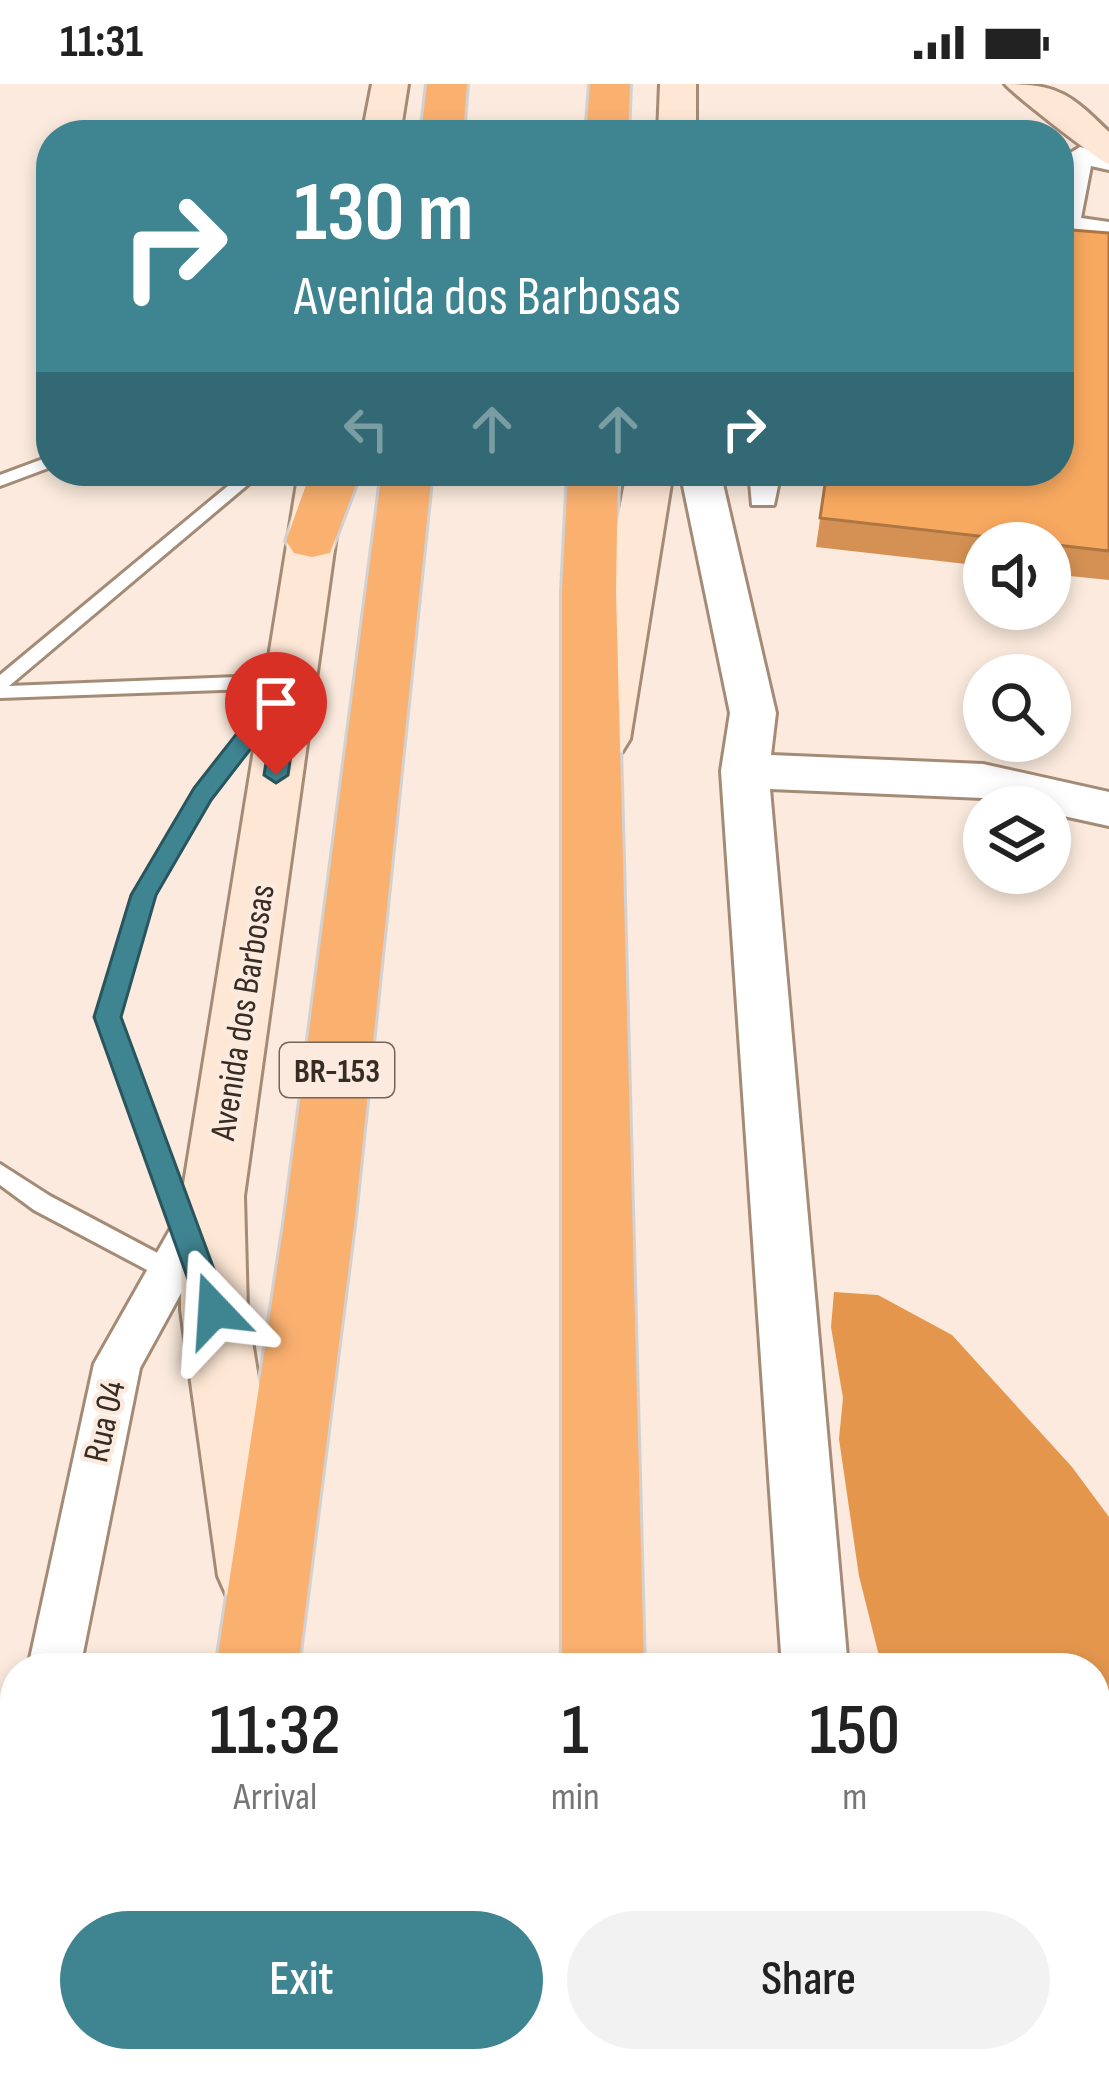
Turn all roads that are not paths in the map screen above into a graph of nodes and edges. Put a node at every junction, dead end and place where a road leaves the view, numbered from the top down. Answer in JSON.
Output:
{"nodes":[{"id":1,"x":390,"y":84,"type":"edge"},
{"id":2,"x":447,"y":84,"type":"edge"},
{"id":3,"x":610,"y":84,"type":"edge"},
{"id":4,"x":678,"y":84,"type":"edge"},
{"id":5,"x":1023,"y":84,"type":"edge"},
{"id":6,"x":1046,"y":84,"type":"edge"},
{"id":7,"x":1109,"y":96,"type":"edge"},
{"id":8,"x":384,"y":120,"type":"edge"},
{"id":9,"x":443,"y":120,"type":"edge"},
{"id":10,"x":608,"y":120,"type":"edge"},
{"id":11,"x":677,"y":120,"type":"edge"},
{"id":12,"x":1109,"y":158,"type":"edge"},
{"id":13,"x":1074,"y":178,"type":"edge"},
{"id":14,"x":1074,"y":226,"type":"edge"},
{"id":15,"x":1109,"y":230,"type":"edge"},
{"id":16,"x":36,"y":467,"type":"edge"},
{"id":17,"x":0,"y":481,"type":"edge"},
{"id":18,"x":238,"y":486,"type":"edge"},
{"id":19,"x":320,"y":486,"type":"edge"},
{"id":20,"x":331,"y":486,"type":"edge"},
{"id":21,"x":405,"y":486,"type":"edge"},
{"id":22,"x":593,"y":486,"type":"edge"},
{"id":23,"x":647,"y":486,"type":"edge"},
{"id":24,"x":703,"y":486,"type":"edge"},
{"id":25,"x":311,"y":541,"type":"junction"},
{"id":26,"x":290,"y":681,"type":"junction"},
{"id":27,"x":0,"y":688,"type":"edge"},
{"id":28,"x":745,"y":771,"type":"junction"},
{"id":29,"x":596,"y":786,"type":"junction"},
{"id":30,"x":1109,"y":809,"type":"edge"},
{"id":31,"x":0,"y":1173,"type":"edge"},
{"id":32,"x":196,"y":1254,"type":"junction"},
{"id":33,"x":260,"y":1648,"type":"edge"},
{"id":34,"x":57,"y":1653,"type":"edge"},
{"id":35,"x":603,"y":1653,"type":"edge"},
{"id":36,"x":814,"y":1653,"type":"edge"}],
"edges":[{"from":1,"to":8,"type":"main road"},
{"from":2,"to":9,"type":"highway"},
{"from":3,"to":10,"type":"highway"},
{"from":4,"to":11,"type":"main road"},
{"from":5,"to":12,"type":"main road"},
{"from":6,"to":7,"type":"main road"},
{"from":12,"to":13,"type":"street"},
{"from":14,"to":15,"type":"street"},
{"from":16,"to":17,"type":"lane"},
{"from":18,"to":27,"type":"lane"},
{"from":19,"to":25,"type":"main road","name":"Avenida dos Barbosas"},
{"from":20,"to":25,"type":"highway"},
{"from":21,"to":33,"type":"highway","number":"BR-153"},
{"from":22,"to":29,"type":"highway"},
{"from":23,"to":29,"type":"main road"},
{"from":24,"to":28,"type":"street"},
{"from":25,"to":26,"type":"main road","name":"Avenida dos Barbosas"},
{"from":26,"to":27,"type":"lane"},
{"from":26,"to":32,"type":"main road","name":"Avenida dos Barbosas"},
{"from":26,"to":32,"type":"lane"},
{"from":28,"to":30,"type":"street"},
{"from":28,"to":36,"type":"street"},
{"from":29,"to":35,"type":"highway"},
{"from":31,"to":32,"type":"lane"},
{"from":32,"to":33,"type":"main road","name":"Avenida dos Barbosas"},
{"from":32,"to":34,"type":"street","name":"Rua 04"}]}
